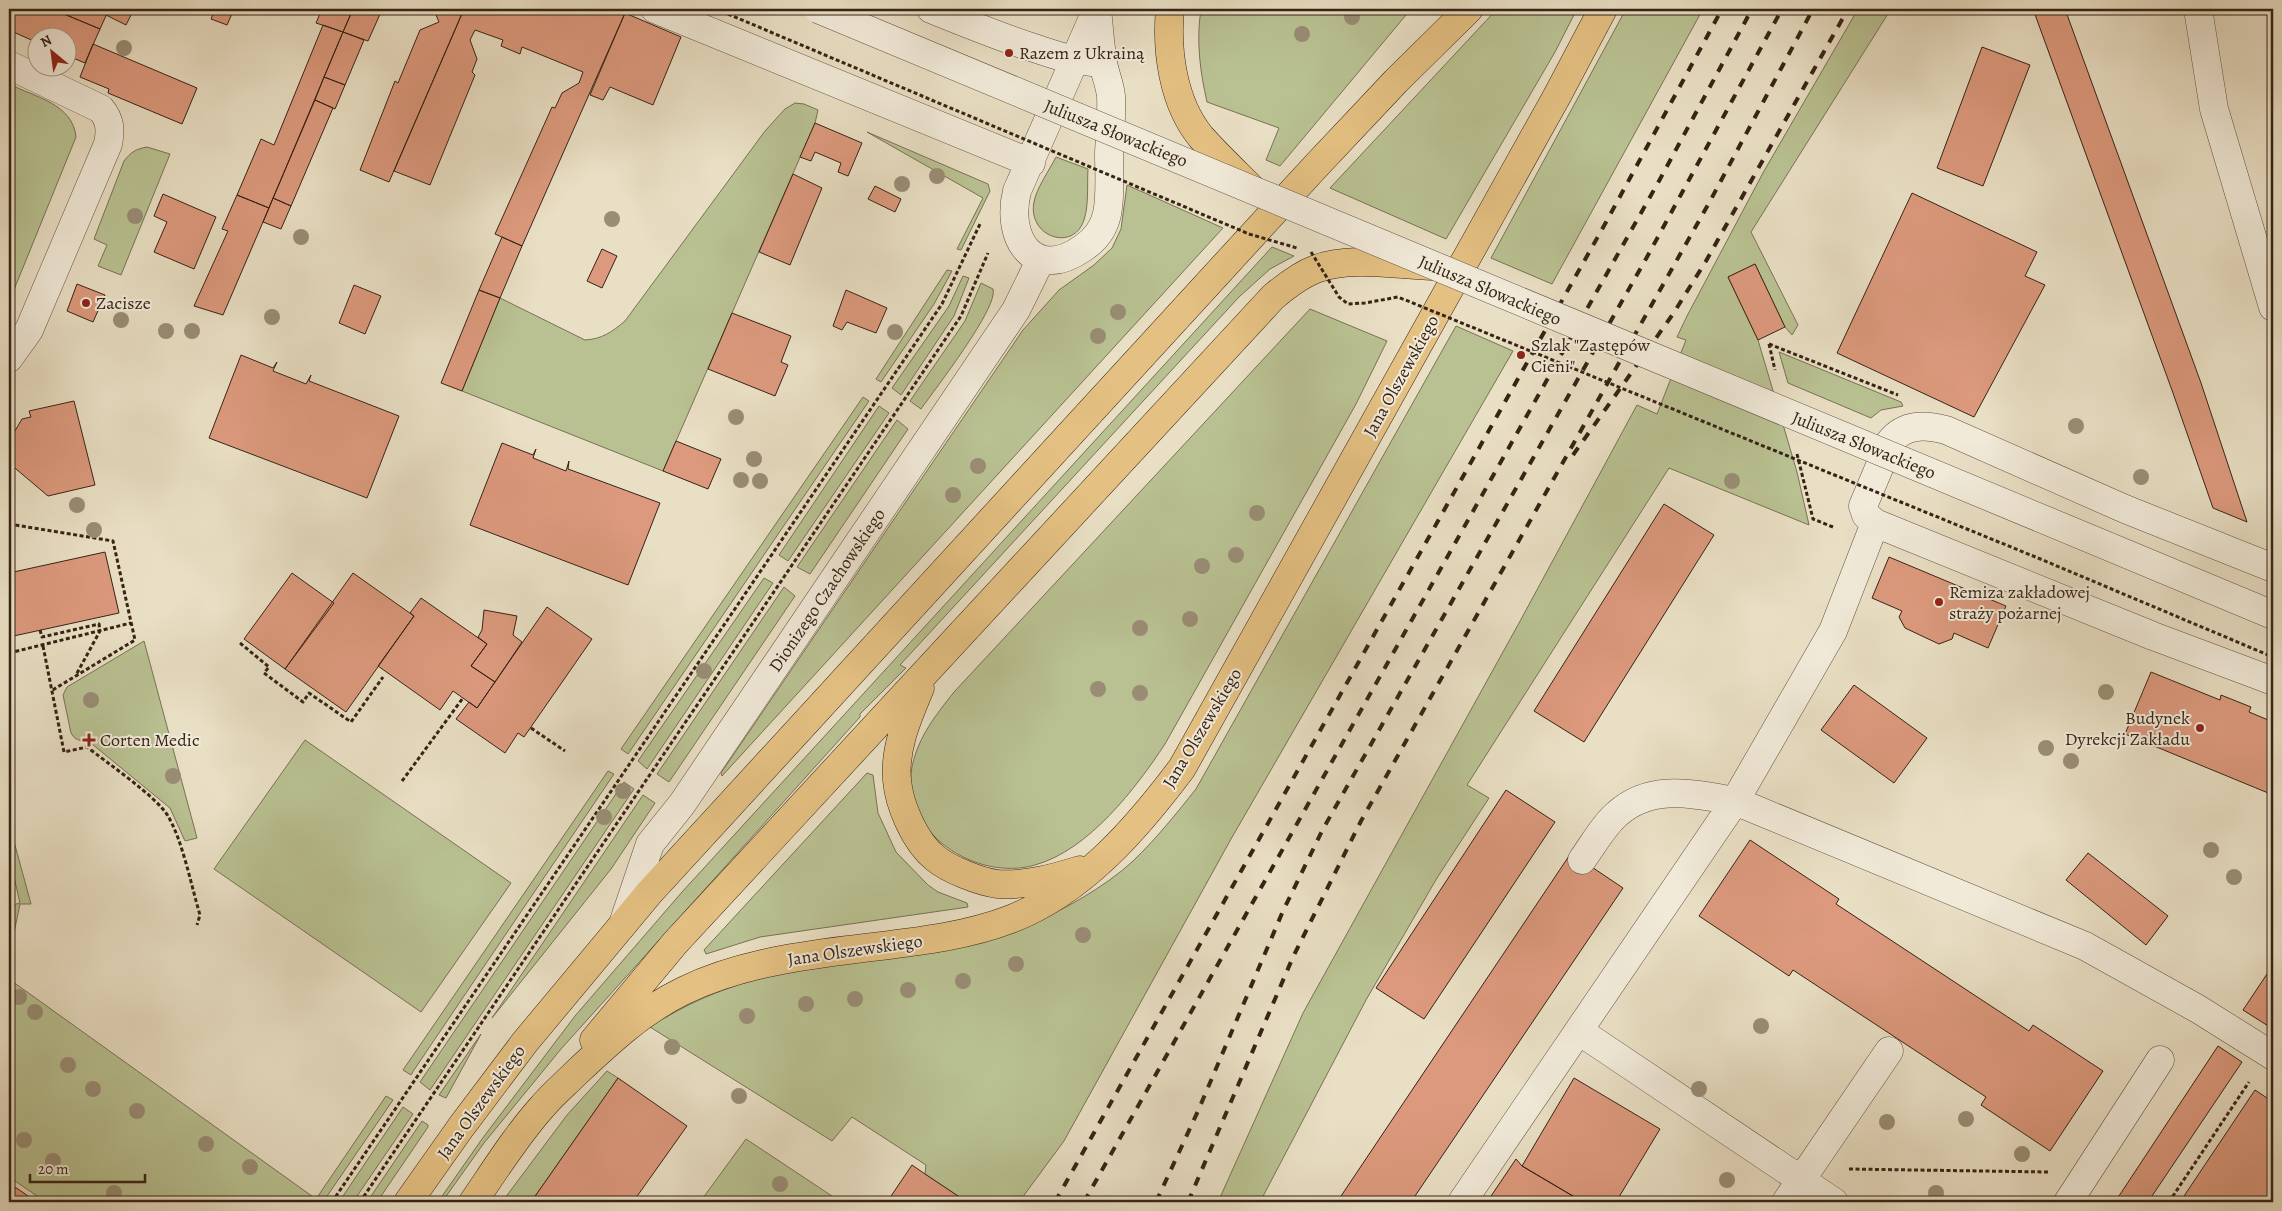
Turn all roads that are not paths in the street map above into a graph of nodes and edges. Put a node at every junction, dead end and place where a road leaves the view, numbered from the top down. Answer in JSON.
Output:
{"nodes":[{"id":1,"x":655,"y":9,"type":"edge"},
{"id":2,"x":818,"y":9,"type":"edge"},
{"id":3,"x":931,"y":9,"type":"edge"},
{"id":4,"x":1097,"y":9,"type":"edge"},
{"id":5,"x":1170,"y":9,"type":"edge"},
{"id":6,"x":1450,"y":9,"type":"edge"},
{"id":7,"x":1469,"y":9,"type":"edge"},
{"id":8,"x":1603,"y":9,"type":"edge"},
{"id":9,"x":2198,"y":9,"type":"edge"},
{"id":10,"x":1074,"y":60,"type":"junction"},
{"id":11,"x":1103,"y":63,"type":"junction"},
{"id":12,"x":9,"y":65,"type":"edge"},
{"id":13,"x":1396,"y":81,"type":"junction"},
{"id":14,"x":1030,"y":163,"type":"junction"},
{"id":15,"x":1252,"y":189,"type":"junction"},
{"id":16,"x":1041,"y":259,"type":"junction"},
{"id":17,"x":1433,"y":266,"type":"junction"},
{"id":18,"x":2273,"y":307,"type":"edge"},
{"id":19,"x":9,"y":358,"type":"edge"},
{"id":20,"x":1875,"y":523,"type":"junction"},
{"id":21,"x":2273,"y":568,"type":"edge"},
{"id":22,"x":2273,"y":615,"type":"edge"},
{"id":23,"x":929,"y":669,"type":"junction"},
{"id":24,"x":2273,"y":681,"type":"edge"},
{"id":25,"x":1735,"y":800,"type":"junction"},
{"id":26,"x":1582,"y":860,"type":"dead end"},
{"id":27,"x":1096,"y":864,"type":"junction"},
{"id":28,"x":623,"y":925,"type":"junction"},
{"id":29,"x":1579,"y":1031,"type":"junction"},
{"id":30,"x":1889,"y":1051,"type":"dead end"},
{"id":31,"x":2271,"y":1054,"type":"edge"},
{"id":32,"x":2160,"y":1060,"type":"dead end"},
{"id":33,"x":542,"y":1106,"type":"junction"},
{"id":34,"x":1801,"y":1180,"type":"junction"},
{"id":35,"x":408,"y":1202,"type":"edge"},
{"id":36,"x":473,"y":1202,"type":"edge"},
{"id":37,"x":1462,"y":1202,"type":"edge"},
{"id":38,"x":1786,"y":1202,"type":"edge"},
{"id":39,"x":1834,"y":1202,"type":"edge"},
{"id":40,"x":2068,"y":1202,"type":"edge"}],
"edges":[{"from":1,"to":14,"type":"street"},
{"from":2,"to":15,"type":"street","name":"Juliusza Słowackiego","bridge":true},
{"from":3,"to":10,"type":"street"},
{"from":4,"to":10,"type":"street"},
{"from":4,"to":11,"type":"street"},
{"from":5,"to":15,"type":"main road"},
{"from":6,"to":13,"type":"main road"},
{"from":7,"to":13,"type":"main road","name":"Jana Olszewskiego"},
{"from":8,"to":27,"type":"main road","name":"Jana Olszewskiego"},
{"from":9,"to":18,"type":"street"},
{"from":10,"to":11,"type":"street"},
{"from":10,"to":14,"type":"street"},
{"from":11,"to":16,"type":"street"},
{"from":12,"to":19,"type":"street"},
{"from":13,"to":28,"type":"main road","name":"Jana Olszewskiego"},
{"from":14,"to":16,"type":"street"},
{"from":15,"to":17,"type":"street","name":"Juliusza Słowackiego","bridge":true},
{"from":16,"to":28,"type":"street","name":"Dionizego Czachowskiego"},
{"from":17,"to":22,"type":"street","name":"Juliusza Słowackiego","bridge":true},
{"from":17,"to":23,"type":"main road"},
{"from":20,"to":21,"type":"street"},
{"from":20,"to":24,"type":"street"},
{"from":20,"to":25,"type":"street"},
{"from":23,"to":27,"type":"main road"},
{"from":23,"to":33,"type":"main road"},
{"from":25,"to":26,"type":"street"},
{"from":25,"to":29,"type":"street"},
{"from":25,"to":31,"type":"street"},
{"from":27,"to":33,"type":"main road","name":"Jana Olszewskiego"},
{"from":28,"to":35,"type":"main road","name":"Jana Olszewskiego"},
{"from":29,"to":34,"type":"street"},
{"from":29,"to":37,"type":"street"},
{"from":30,"to":34,"type":"street"},
{"from":32,"to":40,"type":"street"},
{"from":33,"to":36,"type":"main road","name":"Jana Olszewskiego"},
{"from":34,"to":38,"type":"street"},
{"from":34,"to":39,"type":"street"}]}
